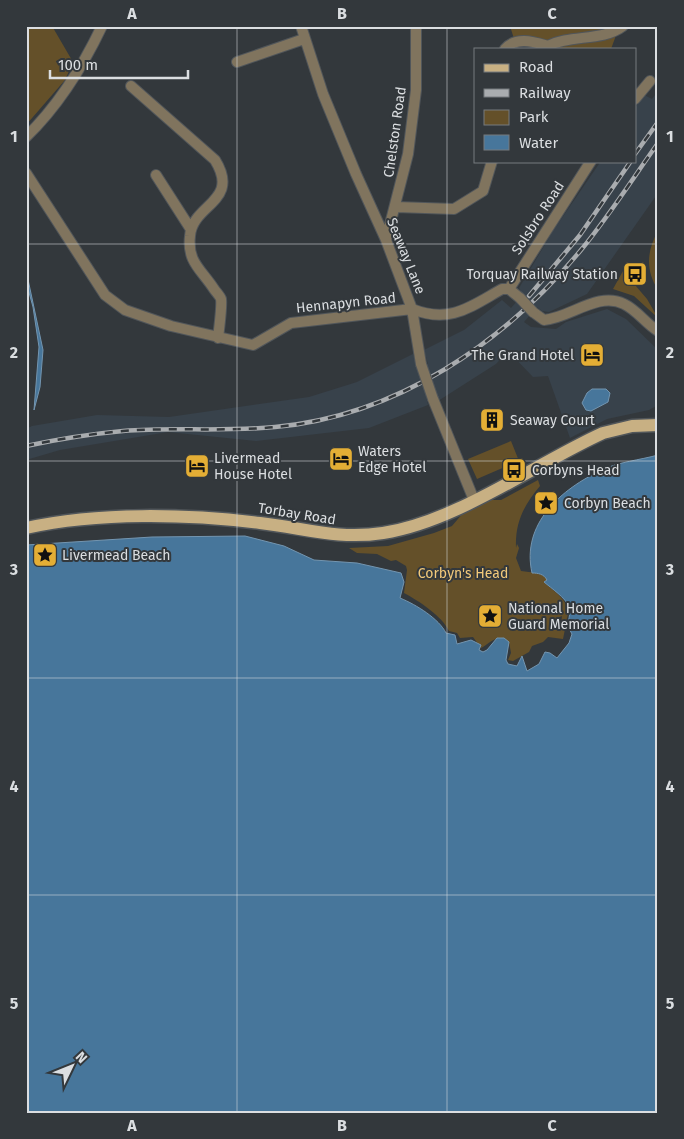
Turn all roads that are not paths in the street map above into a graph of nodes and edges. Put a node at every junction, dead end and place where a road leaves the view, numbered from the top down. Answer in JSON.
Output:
{"nodes":[{"id":1,"x":102,"y":26,"type":"edge"},
{"id":2,"x":301,"y":26,"type":"edge"},
{"id":3,"x":416,"y":26,"type":"edge"},
{"id":4,"x":624,"y":26,"type":"edge"},
{"id":5,"x":304,"y":40,"type":"junction"},
{"id":6,"x":547,"y":47,"type":"edge"},
{"id":7,"x":506,"y":48,"type":"edge"},
{"id":8,"x":237,"y":62,"type":"dead end"},
{"id":9,"x":650,"y":81,"type":"dead end"},
{"id":10,"x":131,"y":86,"type":"dead end"},
{"id":11,"x":636,"y":98,"type":"edge"},
{"id":12,"x":26,"y":137,"type":"edge"},
{"id":13,"x":492,"y":162,"type":"edge"},
{"id":14,"x":590,"y":162,"type":"edge"},
{"id":15,"x":26,"y":173,"type":"edge"},
{"id":16,"x":156,"y":175,"type":"dead end"},
{"id":17,"x":177,"y":189,"type":"dead end"},
{"id":18,"x":168,"y":194,"type":"junction"},
{"id":19,"x":396,"y":207,"type":"junction"},
{"id":20,"x":190,"y":228,"type":"junction"},
{"id":21,"x":386,"y":240,"type":"junction"},
{"id":22,"x":509,"y":289,"type":"junction"},
{"id":23,"x":412,"y":310,"type":"junction"},
{"id":24,"x":658,"y":331,"type":"edge"},
{"id":25,"x":218,"y":338,"type":"junction"},
{"id":26,"x":658,"y":417,"type":"edge"},
{"id":27,"x":658,"y":425,"type":"edge"},
{"id":28,"x":632,"y":426,"type":"junction"},
{"id":29,"x":474,"y":500,"type":"junction"},
{"id":30,"x":26,"y":528,"type":"edge"}],
"edges":[{"from":1,"to":12,"type":"street"},
{"from":2,"to":5,"type":"street","name":"Seaway Lane"},
{"from":3,"to":19,"type":"street","name":"Chelston Road"},
{"from":4,"to":6,"type":"street"},
{"from":5,"to":8,"type":"street"},
{"from":5,"to":21,"type":"street","name":"Seaway Lane"},
{"from":6,"to":7,"type":"street"},
{"from":9,"to":11,"type":"street"},
{"from":10,"to":20,"type":"street"},
{"from":13,"to":19,"type":"street"},
{"from":14,"to":22,"type":"street","name":"Solsbro Road"},
{"from":15,"to":25,"type":"street","name":"Hennapyn Road"},
{"from":16,"to":18,"type":"street"},
{"from":17,"to":18,"type":"street"},
{"from":18,"to":20,"type":"street"},
{"from":19,"to":21,"type":"street","name":"Chelston Road"},
{"from":20,"to":25,"type":"street"},
{"from":21,"to":23,"type":"street","name":"Seaway Lane"},
{"from":22,"to":23,"type":"street","name":"Hennapyn Road"},
{"from":22,"to":24,"type":"street","bridge":true},
{"from":23,"to":25,"type":"street","name":"Hennapyn Road"},
{"from":23,"to":29,"type":"street","name":"Seaway Lane","bridge":true},
{"from":26,"to":28,"type":"main road","name":"Torbay Road"},
{"from":27,"to":28,"type":"main road","name":"Torbay Road"},
{"from":28,"to":29,"type":"main road","name":"Torbay Road"},
{"from":29,"to":30,"type":"main road","name":"Torbay Road"}]}
